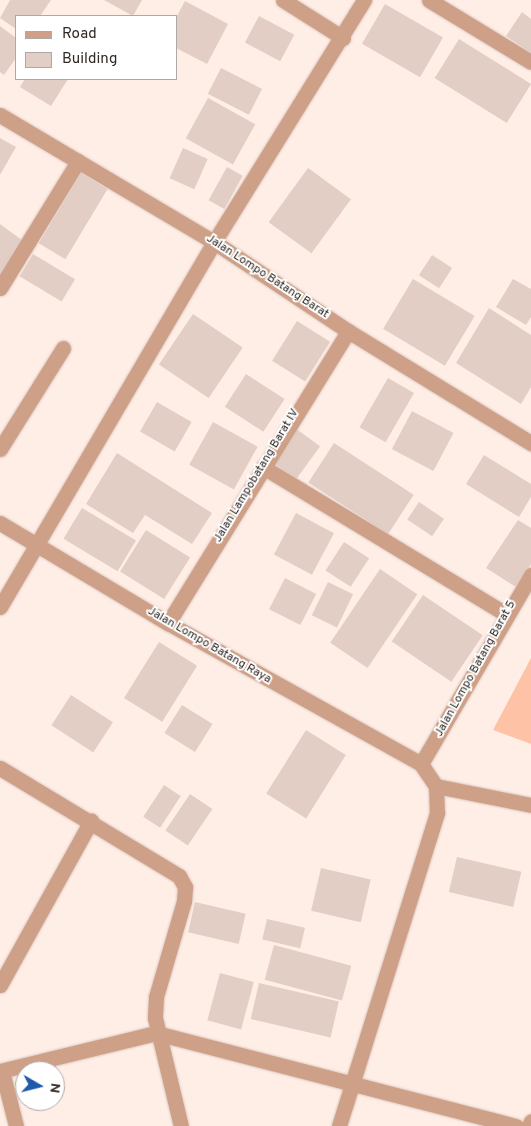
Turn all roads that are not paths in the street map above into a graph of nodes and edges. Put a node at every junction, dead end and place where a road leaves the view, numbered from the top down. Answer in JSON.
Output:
{"nodes":[{"id":1,"x":283,"y":0,"type":"edge"},
{"id":2,"x":364,"y":0,"type":"edge"},
{"id":3,"x":429,"y":0,"type":"edge"},
{"id":4,"x":343,"y":38,"type":"junction"},
{"id":5,"x":531,"y":62,"type":"edge"},
{"id":6,"x":0,"y":115,"type":"edge"},
{"id":7,"x":78,"y":161,"type":"junction"},
{"id":8,"x":214,"y":242,"type":"junction"},
{"id":9,"x":0,"y":288,"type":"edge"},
{"id":10,"x":348,"y":331,"type":"junction"},
{"id":11,"x":63,"y":348,"type":"dead end"},
{"id":12,"x":531,"y":443,"type":"edge"},
{"id":13,"x":0,"y":450,"type":"edge"},
{"id":14,"x":263,"y":467,"type":"junction"},
{"id":15,"x":0,"y":523,"type":"edge"},
{"id":16,"x":36,"y":544,"type":"junction"},
{"id":17,"x":531,"y":575,"type":"edge"},
{"id":18,"x":0,"y":607,"type":"edge"},
{"id":19,"x":506,"y":614,"type":"junction"},
{"id":20,"x":168,"y":623,"type":"junction"},
{"id":21,"x":421,"y":764,"type":"junction"},
{"id":22,"x":0,"y":768,"type":"edge"},
{"id":23,"x":436,"y":786,"type":"junction"},
{"id":24,"x":531,"y":805,"type":"edge"},
{"id":25,"x":90,"y":822,"type":"junction"},
{"id":26,"x":0,"y":985,"type":"edge"},
{"id":27,"x":156,"y":1033,"type":"junction"},
{"id":28,"x":1,"y":1071,"type":"edge"},
{"id":29,"x":350,"y":1084,"type":"junction"},
{"id":30,"x":531,"y":1121,"type":"edge"},
{"id":31,"x":16,"y":1126,"type":"edge"},
{"id":32,"x":181,"y":1126,"type":"edge"},
{"id":33,"x":339,"y":1126,"type":"edge"},
{"id":34,"x":516,"y":1126,"type":"edge"},
{"id":35,"x":529,"y":1126,"type":"edge"}],
"edges":[{"from":1,"to":4,"type":"street"},
{"from":2,"to":4,"type":"street"},
{"from":3,"to":5,"type":"street"},
{"from":4,"to":8,"type":"street"},
{"from":6,"to":7,"type":"street","name":"Jalan Lompo Batang Barat"},
{"from":7,"to":8,"type":"street","name":"Jalan Lompo Batang Barat"},
{"from":7,"to":9,"type":"street"},
{"from":8,"to":10,"type":"street","name":"Jalan Lompo Batang Barat"},
{"from":8,"to":16,"type":"street"},
{"from":10,"to":12,"type":"street","name":"Jalan Lompo Batang Barat"},
{"from":10,"to":14,"type":"street","name":"Jalan Lampobatang Barat IV"},
{"from":11,"to":13,"type":"street"},
{"from":14,"to":19,"type":"street"},
{"from":14,"to":20,"type":"street","name":"Jalan Lampobatang Barat IV"},
{"from":15,"to":16,"type":"street","name":"Jalan Lompo Batang Raya"},
{"from":16,"to":18,"type":"street"},
{"from":16,"to":20,"type":"street","name":"Jalan Lompo Batang Raya"},
{"from":17,"to":19,"type":"street","name":"Jalan Lompo Batang Barat 5"},
{"from":19,"to":21,"type":"street","name":"Jalan Lompo Batang Barat 5"},
{"from":20,"to":21,"type":"street","name":"Jalan Lompo Batang Raya"},
{"from":21,"to":23,"type":"street"},
{"from":22,"to":25,"type":"street"},
{"from":23,"to":24,"type":"street"},
{"from":23,"to":29,"type":"street"},
{"from":25,"to":26,"type":"street"},
{"from":25,"to":27,"type":"street"},
{"from":27,"to":28,"type":"street"},
{"from":27,"to":29,"type":"street"},
{"from":27,"to":32,"type":"street"},
{"from":28,"to":31,"type":"street"},
{"from":29,"to":33,"type":"street"},
{"from":29,"to":34,"type":"street"},
{"from":30,"to":35,"type":"street"}]}
